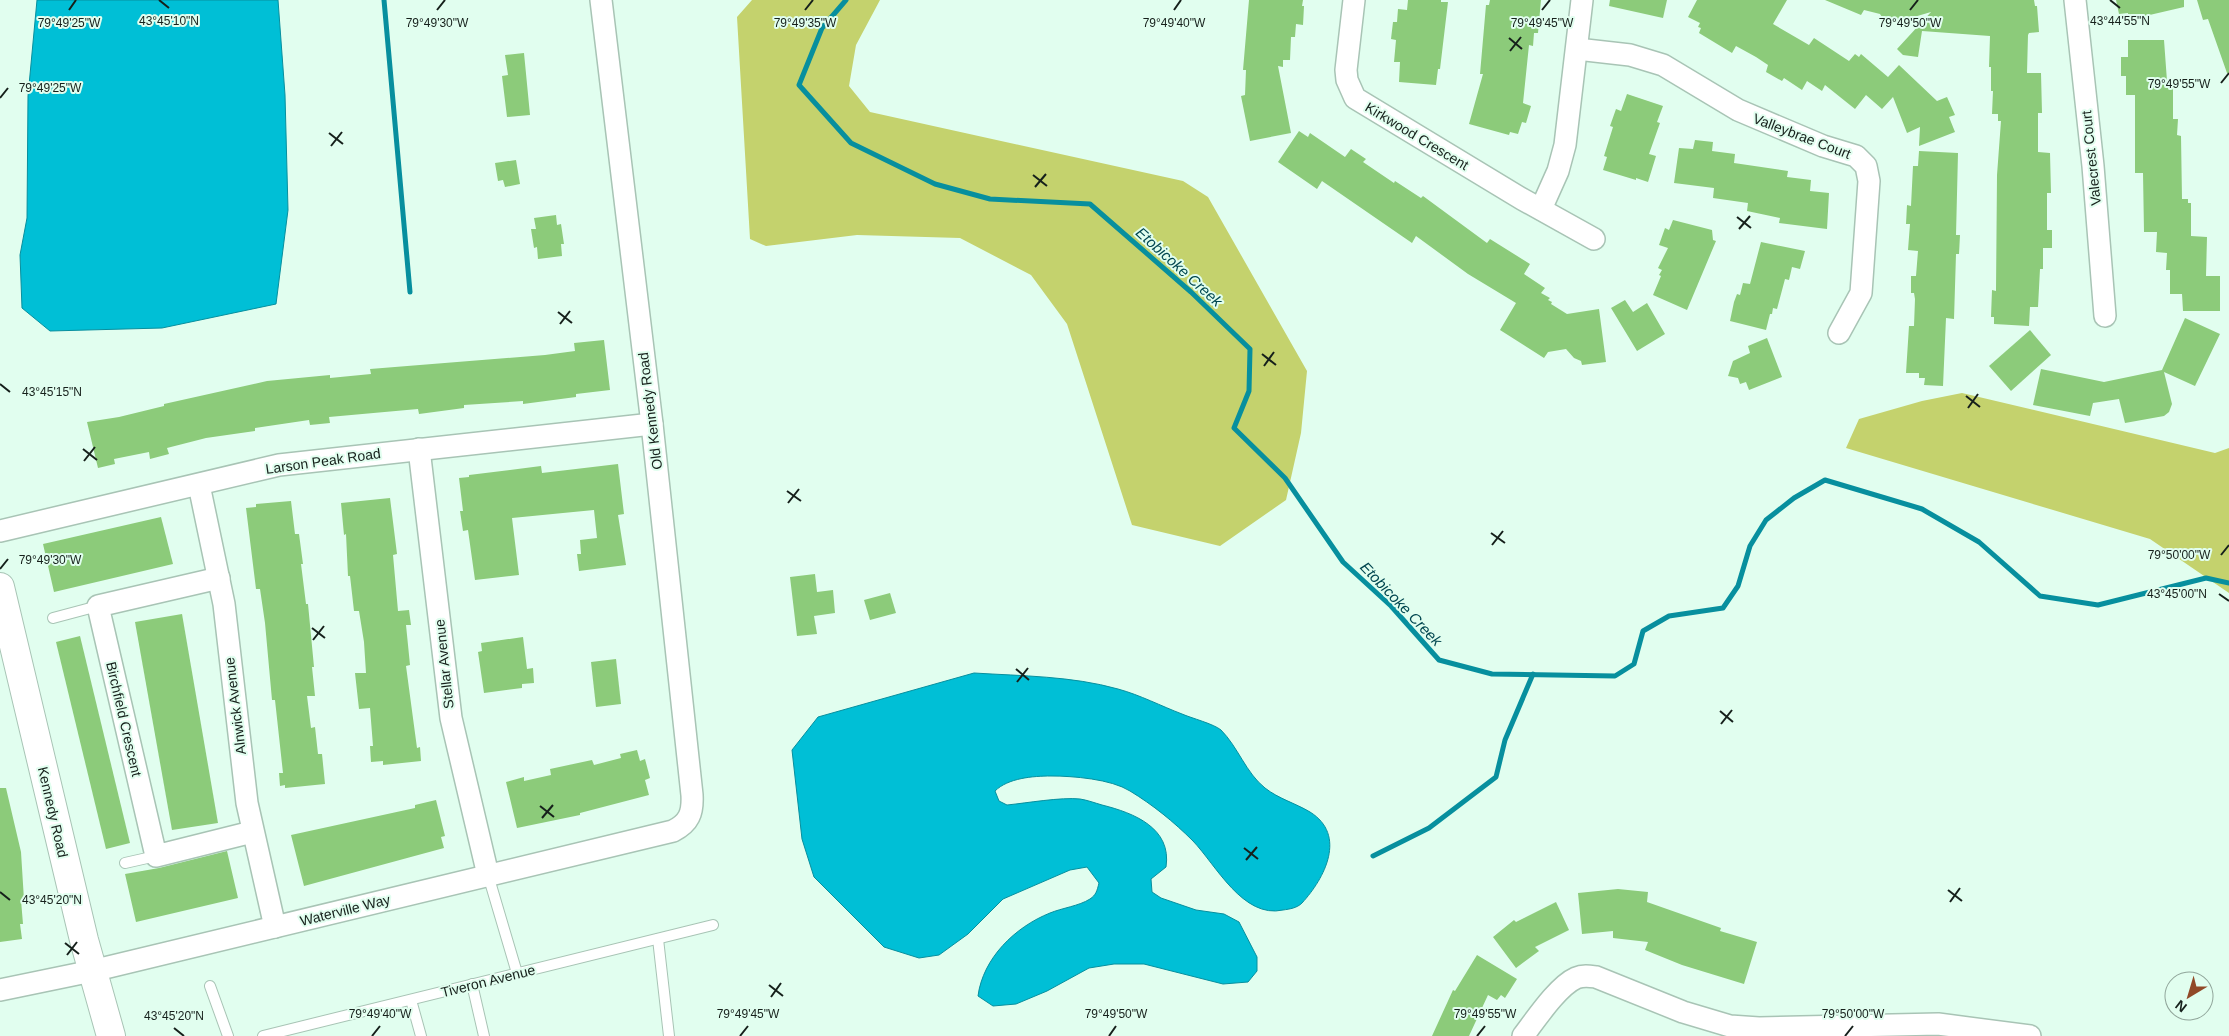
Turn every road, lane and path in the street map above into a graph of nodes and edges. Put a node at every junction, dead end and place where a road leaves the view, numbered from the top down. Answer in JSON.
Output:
{"nodes":[{"id":1,"x":600,"y":0,"type":"edge"},
{"id":2,"x":1354,"y":0,"type":"edge"},
{"id":3,"x":1582,"y":0,"type":"edge"},
{"id":4,"x":2075,"y":0,"type":"edge"},
{"id":5,"x":1577,"y":49,"type":"junction"},
{"id":6,"x":1541,"y":209,"type":"junction"},
{"id":7,"x":1594,"y":239,"type":"dead end"},
{"id":8,"x":2105,"y":316,"type":"dead end"},
{"id":9,"x":1839,"y":333,"type":"dead end"},
{"id":10,"x":652,"y":424,"type":"junction"},
{"id":11,"x":419,"y":449,"type":"junction"},
{"id":12,"x":199,"y":484,"type":"junction"},
{"id":13,"x":0,"y":531,"type":"edge"},
{"id":14,"x":219,"y":578,"type":"junction"},
{"id":15,"x":0,"y":587,"type":"edge"},
{"id":16,"x":98,"y":606,"type":"junction"},
{"id":17,"x":53,"y":618,"type":"dead end"},
{"id":18,"x":687,"y":822,"type":"joint"},
{"id":19,"x":252,"y":832,"type":"junction"},
{"id":20,"x":156,"y":856,"type":"junction"},
{"id":21,"x":125,"y":863,"type":"dead end"},
{"id":22,"x":488,"y":875,"type":"junction"},
{"id":23,"x":713,"y":925,"type":"dead end"},
{"id":24,"x":275,"y":927,"type":"junction"},
{"id":25,"x":658,"y":939,"type":"junction"},
{"id":26,"x":92,"y":971,"type":"junction"},
{"id":27,"x":517,"y":974,"type":"junction"},
{"id":28,"x":472,"y":984,"type":"junction"},
{"id":29,"x":210,"y":986,"type":"dead end"},
{"id":30,"x":0,"y":990,"type":"edge"},
{"id":31,"x":411,"y":1000,"type":"junction"},
{"id":32,"x":111,"y":1036,"type":"edge"},
{"id":33,"x":228,"y":1036,"type":"edge"},
{"id":34,"x":263,"y":1036,"type":"edge"},
{"id":35,"x":421,"y":1036,"type":"edge"},
{"id":36,"x":484,"y":1036,"type":"edge"},
{"id":37,"x":669,"y":1036,"type":"edge"},
{"id":38,"x":1523,"y":1036,"type":"edge"},
{"id":39,"x":2030,"y":1036,"type":"edge"}],
"edges":[{"from":1,"to":10,"type":"street","name":"Old Kennedy Road"},
{"from":2,"to":6,"type":"street","name":"Kirkwood Crescent"},
{"from":3,"to":5,"type":"street"},
{"from":4,"to":8,"type":"street","name":"Valecrest Court"},
{"from":5,"to":6,"type":"street"},
{"from":5,"to":9,"type":"street","name":"Valleybrae Court"},
{"from":6,"to":7,"type":"street","name":"Kirkwood Crescent"},
{"from":10,"to":11,"type":"street","name":"Larson Peak Road"},
{"from":10,"to":18,"type":"street","name":"Old Kennedy Road"},
{"from":11,"to":12,"type":"street","name":"Larson Peak Road"},
{"from":11,"to":22,"type":"street","name":"Stellar Avenue"},
{"from":12,"to":13,"type":"street","name":"Larson Peak Road"},
{"from":12,"to":14,"type":"street","name":"Alnwick Avenue"},
{"from":14,"to":16,"type":"street"},
{"from":14,"to":19,"type":"street","name":"Alnwick Avenue"},
{"from":15,"to":26,"type":"main road","name":"Kennedy Road"},
{"from":16,"to":17,"type":"lane"},
{"from":16,"to":20,"type":"street","name":"Birchfield Crescent"},
{"from":18,"to":22,"type":"street","name":"Waterville Way"},
{"from":19,"to":20,"type":"street"},
{"from":19,"to":24,"type":"street","name":"Alnwick Avenue"},
{"from":20,"to":21,"type":"lane"},
{"from":22,"to":24,"type":"street","name":"Waterville Way"},
{"from":22,"to":27,"type":"lane"},
{"from":23,"to":25,"type":"lane","name":"Tiveron Avenue"},
{"from":24,"to":26,"type":"street","name":"Waterville Way"},
{"from":25,"to":27,"type":"lane","name":"Tiveron Avenue"},
{"from":25,"to":37,"type":"lane"},
{"from":26,"to":30,"type":"street","name":"Waterville Way"},
{"from":26,"to":32,"type":"main road","name":"Kennedy Road"},
{"from":27,"to":28,"type":"lane","name":"Tiveron Avenue"},
{"from":28,"to":31,"type":"lane","name":"Tiveron Avenue"},
{"from":28,"to":36,"type":"lane"},
{"from":29,"to":33,"type":"lane"},
{"from":31,"to":34,"type":"lane","name":"Tiveron Avenue"},
{"from":31,"to":35,"type":"lane"},
{"from":38,"to":39,"type":"street"}]}
